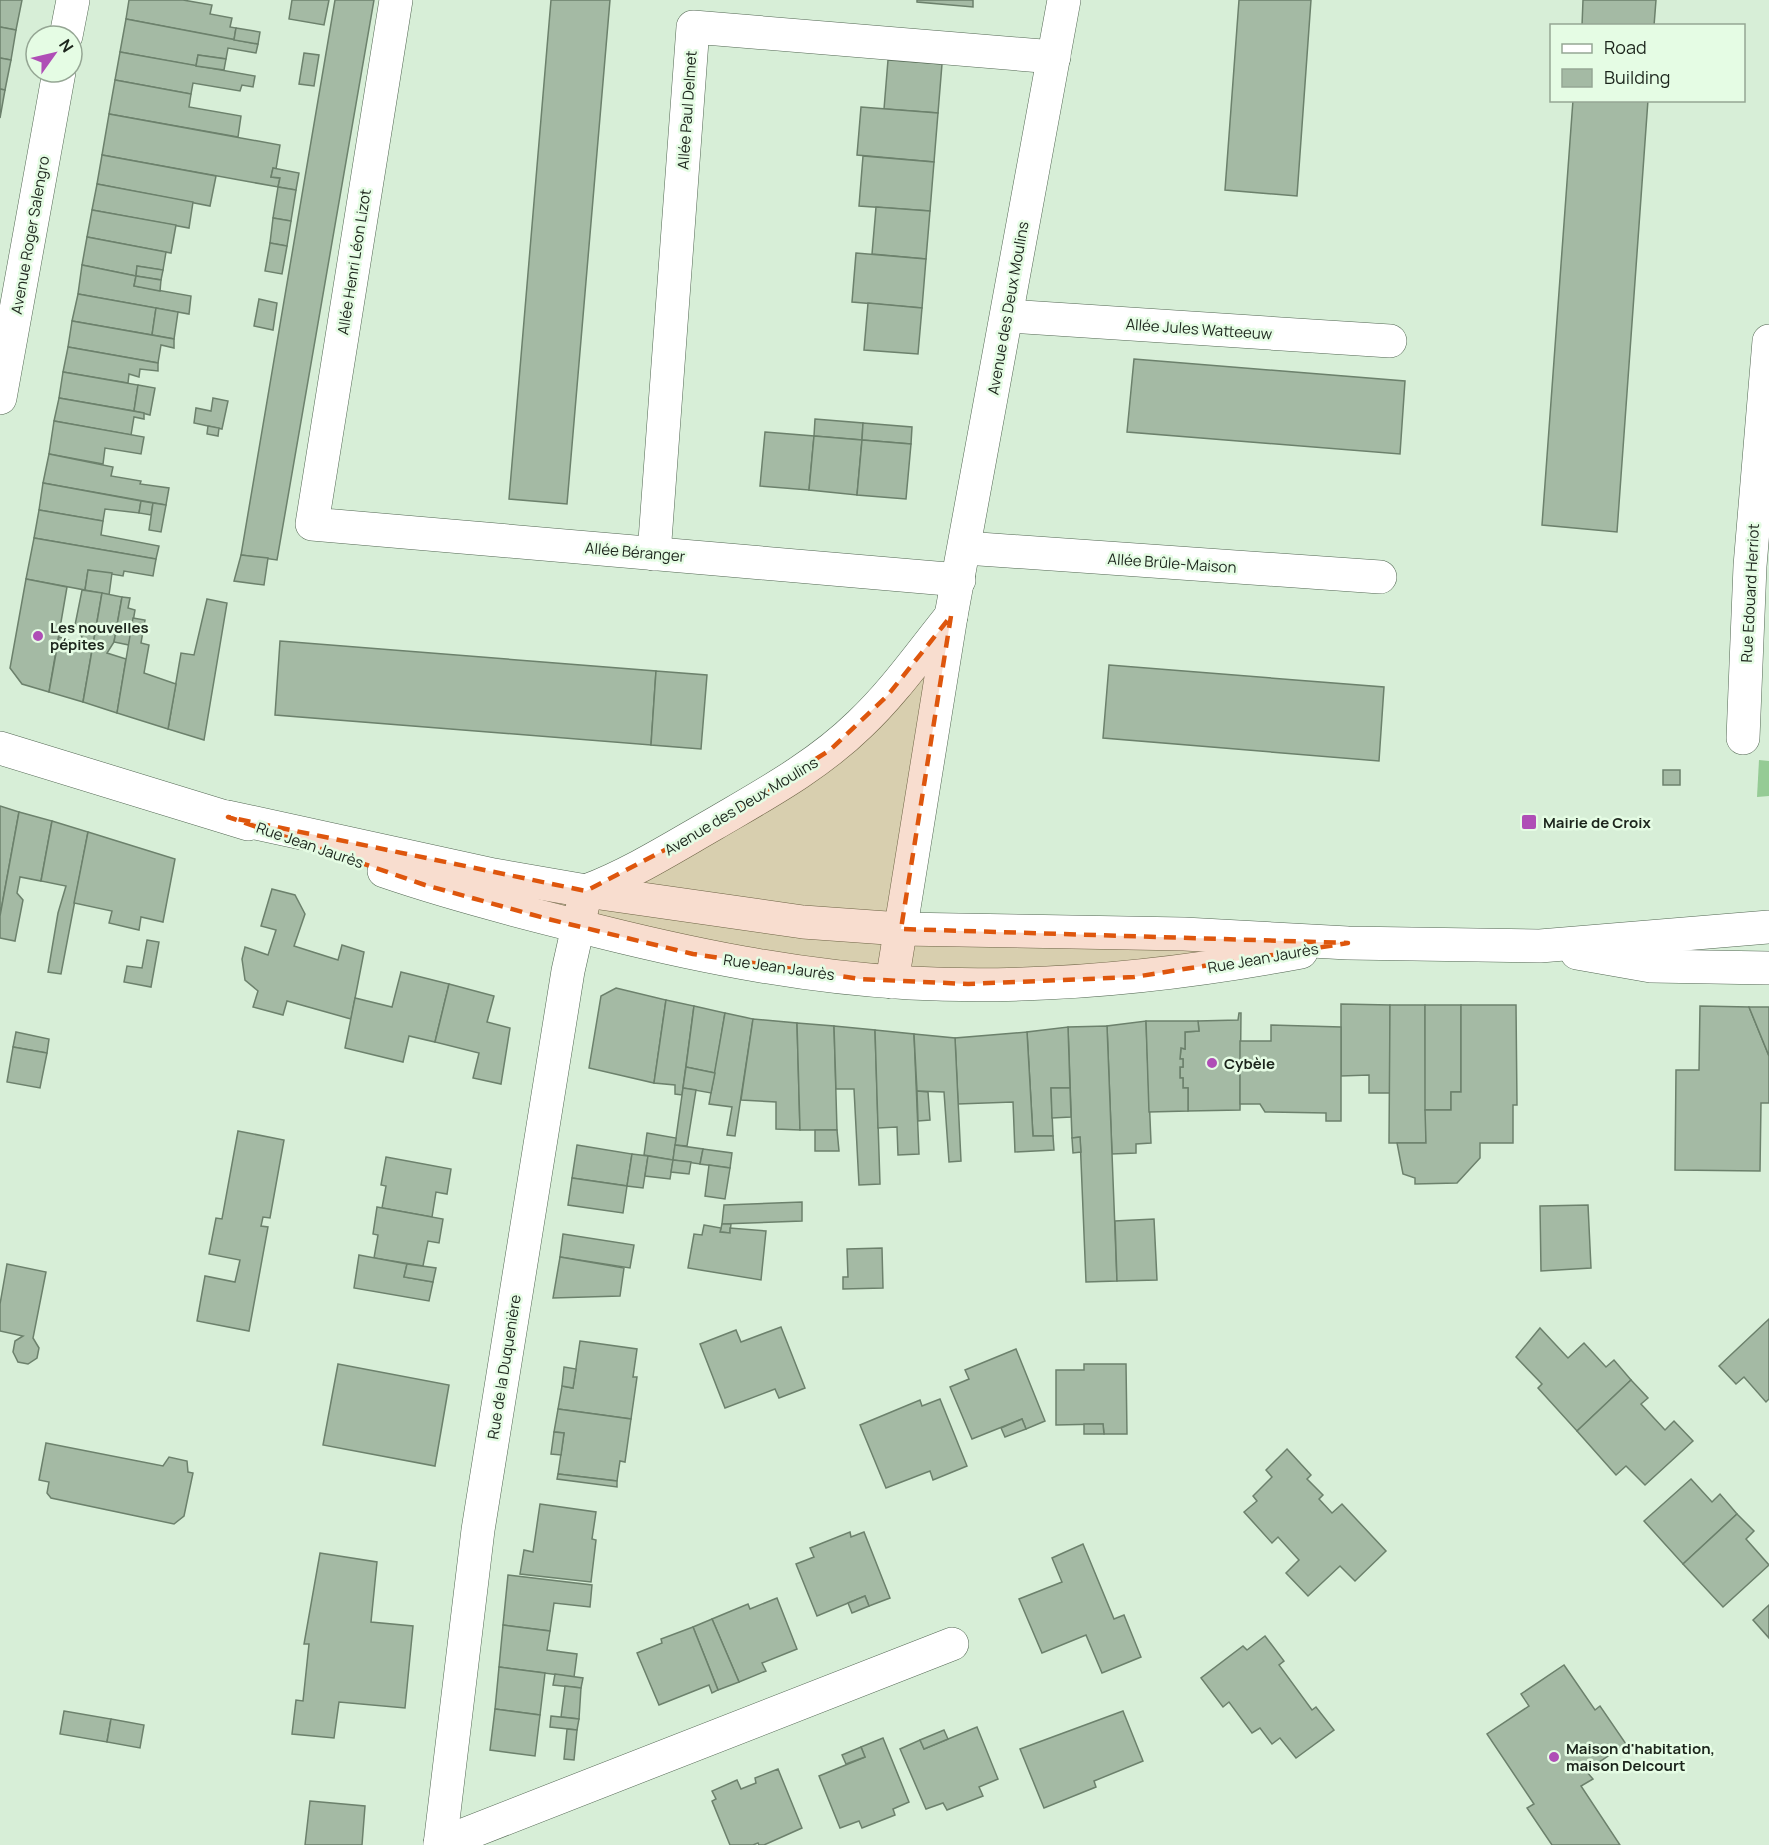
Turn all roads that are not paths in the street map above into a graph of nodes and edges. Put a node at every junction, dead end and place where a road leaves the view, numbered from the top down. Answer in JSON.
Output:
{"nodes":[{"id":1,"x":73,"y":0,"type":"edge"},
{"id":2,"x":396,"y":0,"type":"edge"},
{"id":3,"x":1064,"y":0,"type":"edge"},
{"id":4,"x":68,"y":24,"type":"edge"},
{"id":5,"x":1054,"y":57,"type":"junction"},
{"id":6,"x":58,"y":84,"type":"edge"},
{"id":7,"x":1007,"y":316,"type":"junction"},
{"id":8,"x":1390,"y":341,"type":"dead end"},
{"id":9,"x":1769,"y":341,"type":"edge"},
{"id":10,"x":0,"y":398,"type":"edge"},
{"id":11,"x":312,"y":524,"type":"joint"},
{"id":12,"x":965,"y":548,"type":"junction"},
{"id":13,"x":654,"y":554,"type":"junction"},
{"id":14,"x":1380,"y":578,"type":"dead end"},
{"id":15,"x":959,"y":580,"type":"junction"},
{"id":16,"x":951,"y":616,"type":"junction"},
{"id":17,"x":1743,"y":738,"type":"dead end"},
{"id":18,"x":0,"y":748,"type":"edge"},
{"id":19,"x":228,"y":817,"type":"junction"},
{"id":20,"x":585,"y":891,"type":"junction"},
{"id":21,"x":578,"y":926,"type":"junction"},
{"id":22,"x":1769,"y":927,"type":"edge"},
{"id":23,"x":901,"y":929,"type":"junction"},
{"id":24,"x":1348,"y":943,"type":"junction"},
{"id":25,"x":1540,"y":946,"type":"junction"},
{"id":26,"x":1769,"y":968,"type":"edge"},
{"id":27,"x":892,"y":982,"type":"junction"},
{"id":28,"x":952,"y":1644,"type":"dead end"},
{"id":29,"x":440,"y":1845,"type":"edge"}],
"edges":[{"from":1,"to":4,"type":"street"},
{"from":2,"to":11,"type":"street","name":"Allée Henri Léon Lizot"},
{"from":3,"to":5,"type":"street","name":"Avenue des Deux Moulins"},
{"from":5,"to":7,"type":"street","name":"Avenue des Deux Moulins"},
{"from":5,"to":13,"type":"street","name":"Allée Paul Delmet"},
{"from":6,"to":10,"type":"street","name":"Avenue Roger Salengro"},
{"from":7,"to":8,"type":"street","name":"Allée Jules Watteeuw"},
{"from":7,"to":12,"type":"street","name":"Avenue des Deux Moulins"},
{"from":9,"to":17,"type":"street","name":"Rue Edouard Herriot"},
{"from":11,"to":13,"type":"street","name":"Allée Béranger"},
{"from":12,"to":14,"type":"street","name":"Allée Brûle-Maison"},
{"from":12,"to":15,"type":"street","name":"Avenue des Deux Moulins"},
{"from":13,"to":15,"type":"street","name":"Allée Béranger"},
{"from":15,"to":16,"type":"street","name":"Avenue des Deux Moulins"},
{"from":16,"to":20,"type":"street","name":"Avenue des Deux Moulins"},
{"from":16,"to":23,"type":"street","name":"Avenue des Deux Moulins"},
{"from":18,"to":19,"type":"street","name":"Rue Jean Jaurès"},
{"from":19,"to":20,"type":"street","name":"Rue Jean Jaurès"},
{"from":19,"to":21,"type":"street","name":"Rue Jean Jaurès"},
{"from":20,"to":21,"type":"street","name":"Rue de la Duquenière"},
{"from":20,"to":23,"type":"street","name":"Rue Jean Jaurès"},
{"from":21,"to":27,"type":"street","name":"Rue Jean Jaurès"},
{"from":21,"to":29,"type":"street","name":"Rue de la Duquenière"},
{"from":22,"to":25,"type":"street","name":"Rue Jean Jaurès"},
{"from":23,"to":24,"type":"street","name":"Rue Jean Jaurès"},
{"from":23,"to":27,"type":"street","name":"Avenue des Deux Moulins"},
{"from":24,"to":25,"type":"street","name":"Rue Jean Jaurès"},
{"from":24,"to":27,"type":"street","name":"Rue Jean Jaurès"},
{"from":25,"to":26,"type":"street","name":"Rue Jean Jaurès"},
{"from":28,"to":29,"type":"street"}]}
